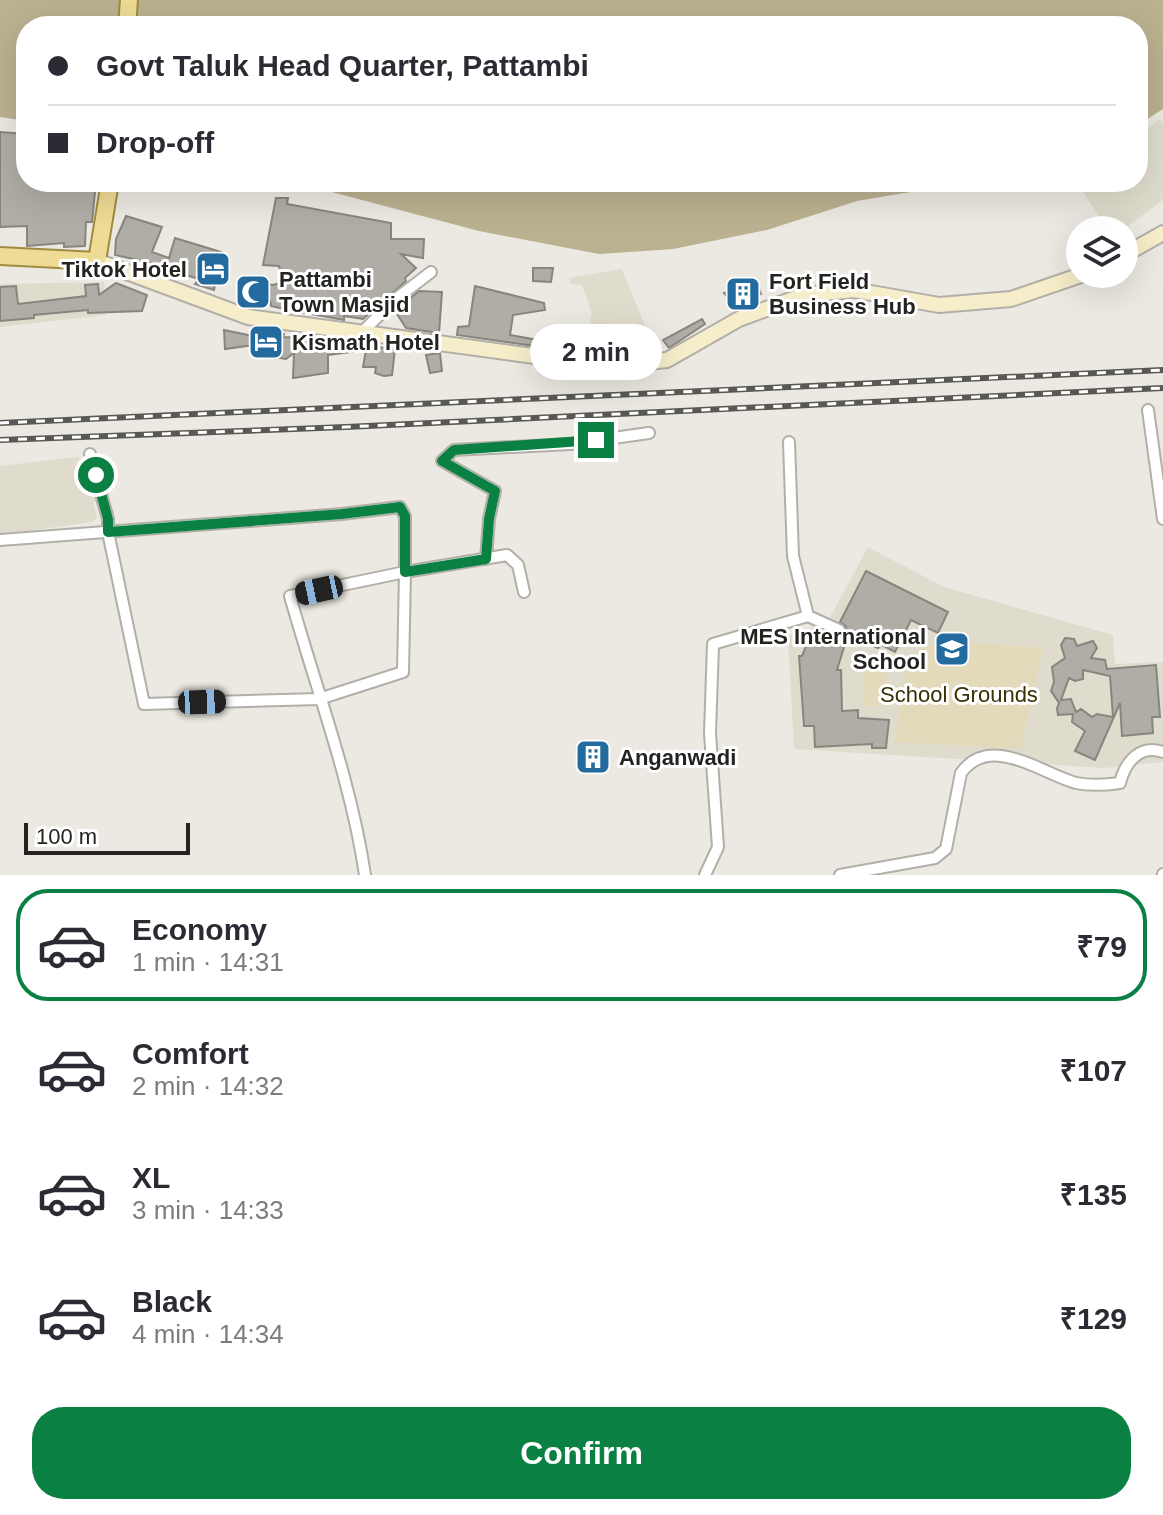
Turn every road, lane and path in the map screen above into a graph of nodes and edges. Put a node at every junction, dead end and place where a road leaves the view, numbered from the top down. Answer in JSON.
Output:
{"nodes":[{"id":1,"x":108,"y":192,"type":"edge"},
{"id":2,"x":1163,"y":233,"type":"edge"},
{"id":3,"x":1138,"y":247,"type":"edge"},
{"id":4,"x":0,"y":256,"type":"edge"},
{"id":5,"x":97,"y":261,"type":"junction"},
{"id":6,"x":431,"y":272,"type":"dead end"},
{"id":7,"x":1066,"y":280,"type":"edge"},
{"id":8,"x":361,"y":333,"type":"junction"},
{"id":9,"x":1148,"y":410,"type":"dead end"},
{"id":10,"x":649,"y":433,"type":"dead end"},
{"id":11,"x":789,"y":442,"type":"dead end"},
{"id":12,"x":90,"y":454,"type":"dead end"},
{"id":13,"x":1163,"y":519,"type":"edge"},
{"id":14,"x":108,"y":532,"type":"junction"},
{"id":15,"x":0,"y":540,"type":"edge"},
{"id":16,"x":486,"y":559,"type":"junction"},
{"id":17,"x":405,"y":572,"type":"junction"},
{"id":18,"x":524,"y":592,"type":"dead end"},
{"id":19,"x":808,"y":616,"type":"junction"},
{"id":20,"x":839,"y":630,"type":"dead end"},
{"id":21,"x":319,"y":699,"type":"junction"},
{"id":22,"x":1163,"y":752,"type":"edge"},
{"id":23,"x":365,"y":875,"type":"edge"},
{"id":24,"x":705,"y":875,"type":"edge"},
{"id":25,"x":840,"y":875,"type":"edge"}],
"edges":[{"from":1,"to":5,"type":"main road"},
{"from":2,"to":3,"type":"main road"},
{"from":4,"to":5,"type":"main road"},
{"from":5,"to":8,"type":"main road"},
{"from":6,"to":8,"type":"street"},
{"from":7,"to":8,"type":"main road"},
{"from":9,"to":13,"type":"street"},
{"from":10,"to":16,"type":"street"},
{"from":11,"to":19,"type":"street"},
{"from":12,"to":14,"type":"street"},
{"from":14,"to":15,"type":"street"},
{"from":14,"to":17,"type":"street"},
{"from":14,"to":21,"type":"street"},
{"from":16,"to":17,"type":"street"},
{"from":16,"to":18,"type":"street"},
{"from":17,"to":21,"type":"street"},
{"from":17,"to":21,"type":"street"},
{"from":19,"to":20,"type":"street"},
{"from":19,"to":24,"type":"street"},
{"from":21,"to":23,"type":"street"},
{"from":22,"to":25,"type":"street"}]}
